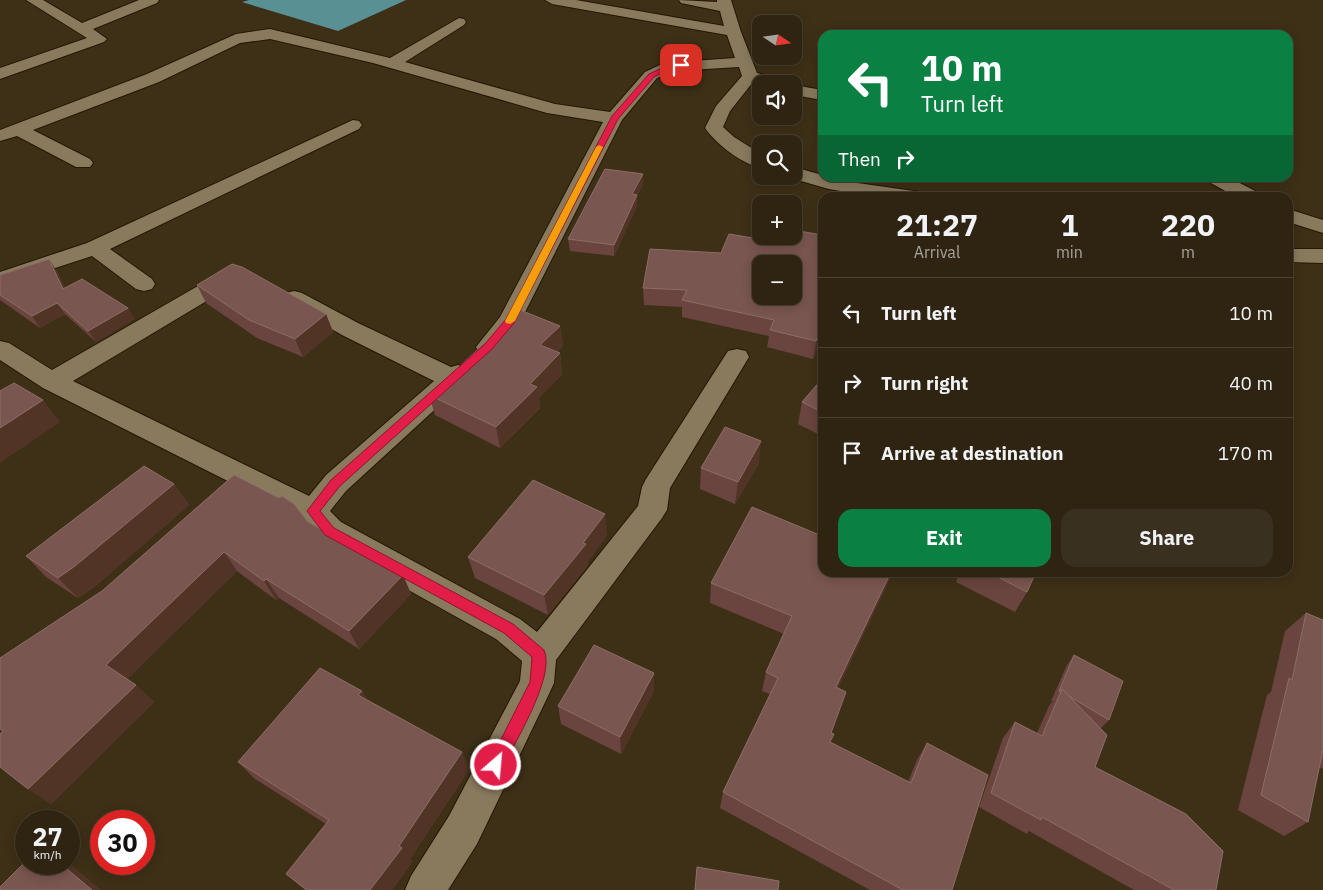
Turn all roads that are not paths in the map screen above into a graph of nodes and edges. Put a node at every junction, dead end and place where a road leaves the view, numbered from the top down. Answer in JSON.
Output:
{"nodes":[{"id":1,"x":33,"y":0,"type":"edge"},
{"id":2,"x":152,"y":0,"type":"edge"},
{"id":3,"x":552,"y":0,"type":"edge"},
{"id":4,"x":686,"y":0,"type":"edge"},
{"id":5,"x":726,"y":4,"type":"edge"},
{"id":6,"x":459,"y":22,"type":"dead end"},
{"id":7,"x":80,"y":29,"type":"junction"},
{"id":8,"x":733,"y":32,"type":"junction"},
{"id":9,"x":392,"y":63,"type":"junction"},
{"id":10,"x":748,"y":69,"type":"junction"},
{"id":11,"x":0,"y":74,"type":"edge"},
{"id":12,"x":759,"y":75,"type":"edge"},
{"id":13,"x":802,"y":92,"type":"edge"},
{"id":14,"x":818,"y":95,"type":"edge"},
{"id":15,"x":614,"y":118,"type":"junction"},
{"id":16,"x":353,"y":125,"type":"dead end"},
{"id":17,"x":18,"y":129,"type":"junction"},
{"id":18,"x":0,"y":136,"type":"edge"},
{"id":19,"x":752,"y":156,"type":"edge"},
{"id":20,"x":83,"y":163,"type":"dead end"},
{"id":21,"x":802,"y":176,"type":"edge"},
{"id":22,"x":818,"y":181,"type":"edge"},
{"id":23,"x":823,"y":182,"type":"edge"},
{"id":24,"x":1224,"y":182,"type":"edge"},
{"id":25,"x":882,"y":192,"type":"edge"},
{"id":26,"x":1243,"y":192,"type":"edge"},
{"id":27,"x":1293,"y":217,"type":"edge"},
{"id":28,"x":1323,"y":227,"type":"edge"},
{"id":29,"x":95,"y":248,"type":"junction"},
{"id":30,"x":1293,"y":256,"type":"edge"},
{"id":31,"x":1323,"y":256,"type":"edge"},
{"id":32,"x":251,"y":276,"type":"edge"},
{"id":33,"x":0,"y":279,"type":"edge"},
{"id":34,"x":144,"y":284,"type":"dead end"},
{"id":35,"x":274,"y":287,"type":"edge"},
{"id":36,"x":0,"y":349,"type":"edge"},
{"id":37,"x":737,"y":357,"type":"dead end"},
{"id":38,"x":453,"y":380,"type":"junction"},
{"id":39,"x":52,"y":382,"type":"junction"},
{"id":40,"x":313,"y":511,"type":"junction"},
{"id":41,"x":539,"y":655,"type":"junction"},
{"id":42,"x":425,"y":890,"type":"edge"}],
"edges":[{"from":1,"to":7,"type":"street"},
{"from":2,"to":7,"type":"street"},
{"from":3,"to":8,"type":"street"},
{"from":4,"to":5,"type":"street"},
{"from":5,"to":8,"type":"street"},
{"from":6,"to":9,"type":"street"},
{"from":7,"to":11,"type":"street"},
{"from":8,"to":10,"type":"street"},
{"from":9,"to":15,"type":"street"},
{"from":9,"to":17,"type":"street"},
{"from":10,"to":12,"type":"street"},
{"from":10,"to":15,"type":"street"},
{"from":10,"to":19,"type":"street"},
{"from":13,"to":14,"type":"street"},
{"from":15,"to":38,"type":"street"},
{"from":16,"to":29,"type":"street"},
{"from":17,"to":18,"type":"street"},
{"from":17,"to":20,"type":"street"},
{"from":21,"to":22,"type":"street"},
{"from":23,"to":25,"type":"street"},
{"from":24,"to":26,"type":"street"},
{"from":27,"to":28,"type":"street"},
{"from":29,"to":33,"type":"street"},
{"from":29,"to":34,"type":"street"},
{"from":30,"to":31,"type":"street"},
{"from":32,"to":39,"type":"street"},
{"from":35,"to":38,"type":"street"},
{"from":36,"to":39,"type":"street"},
{"from":37,"to":41,"type":"street"},
{"from":38,"to":40,"type":"street"},
{"from":39,"to":40,"type":"street"},
{"from":40,"to":41,"type":"street"},
{"from":41,"to":42,"type":"street"}]}
